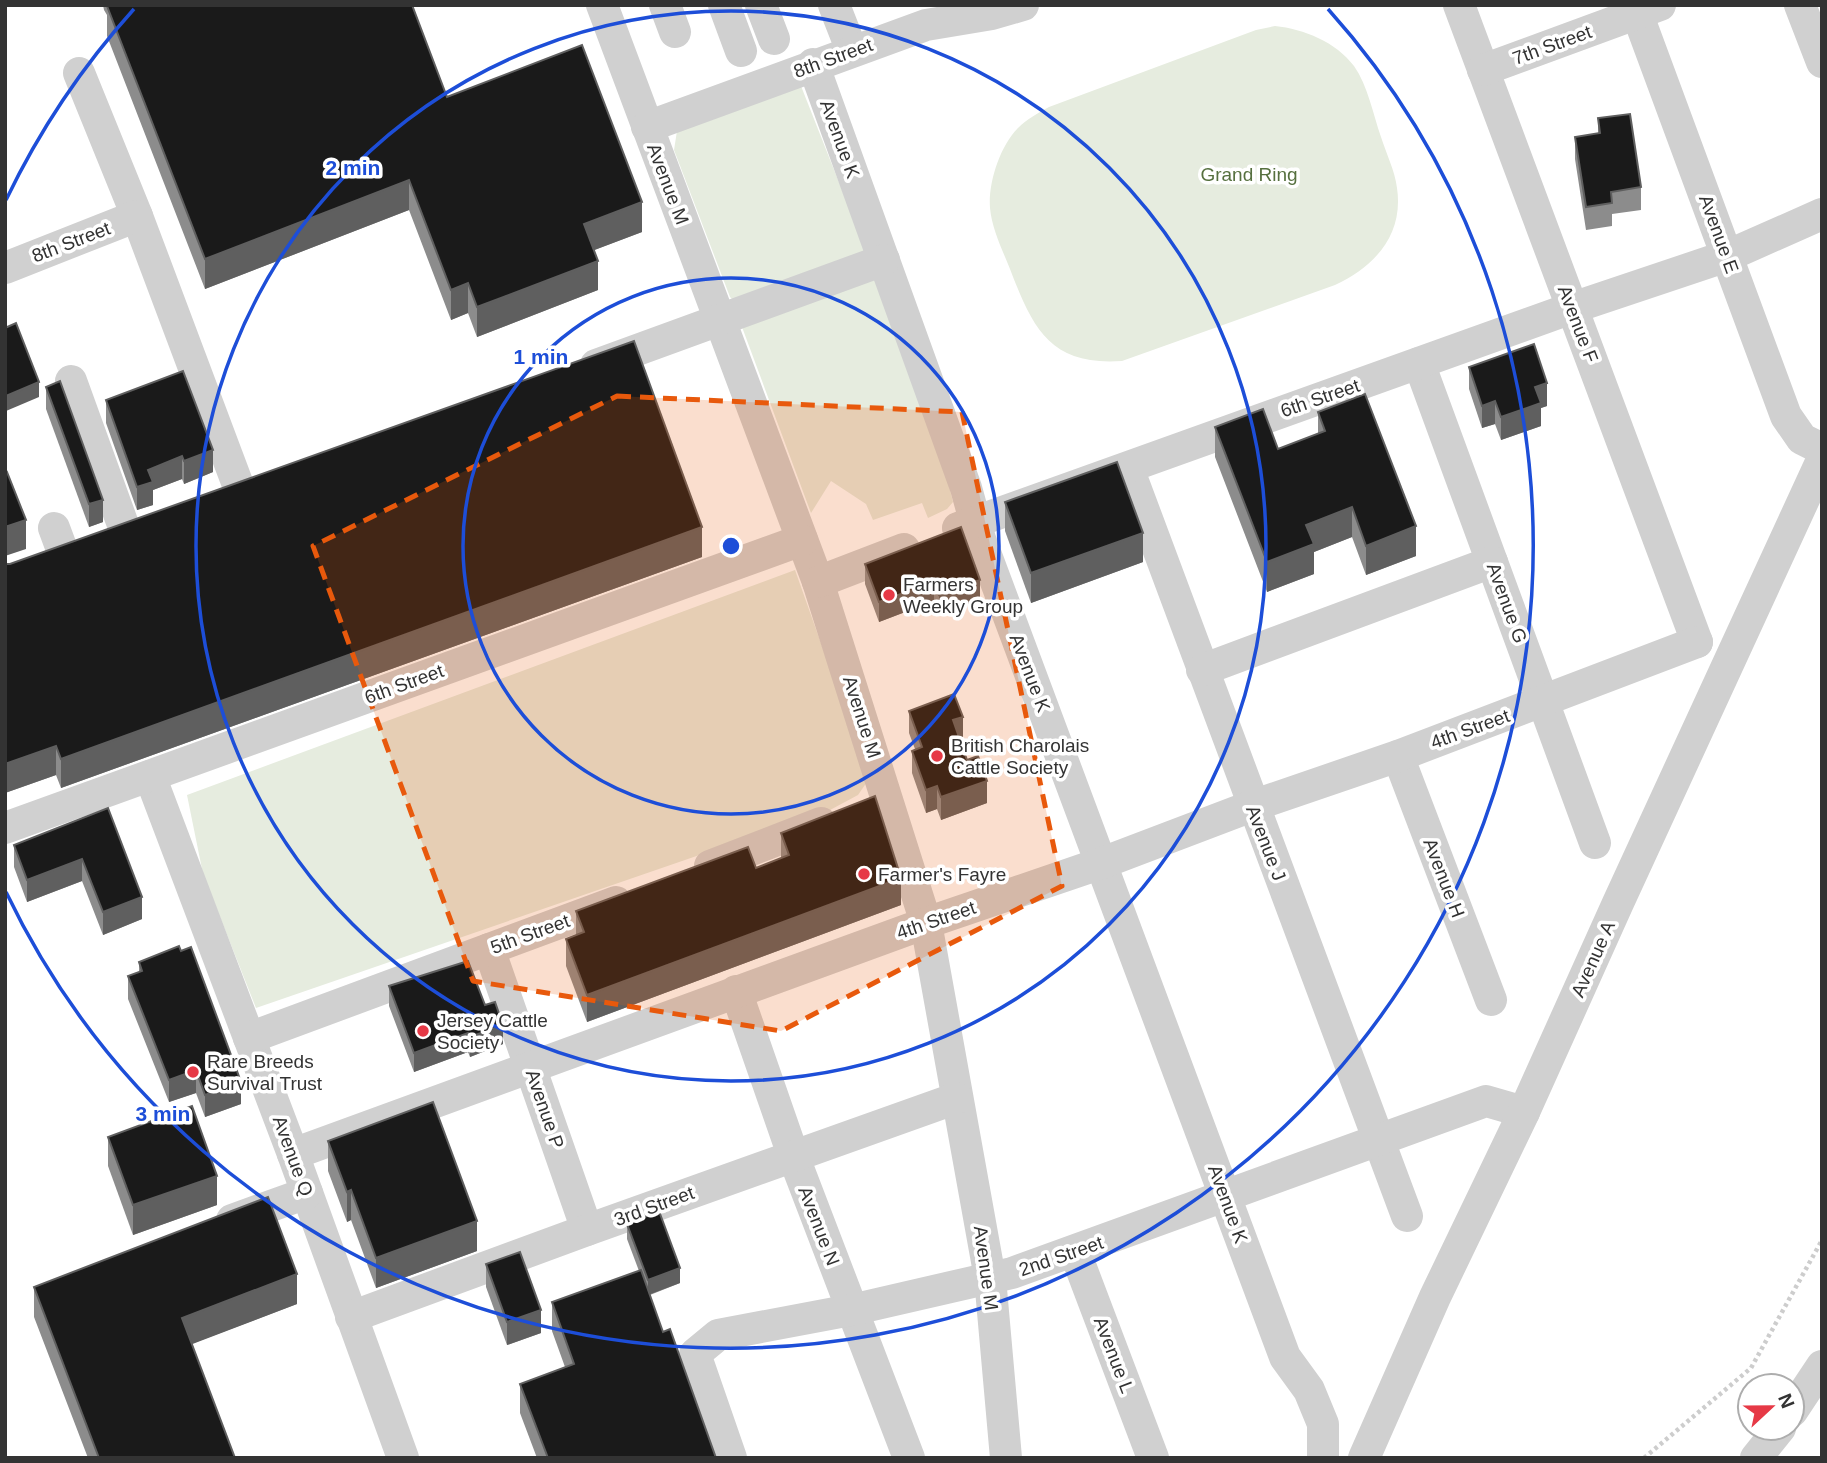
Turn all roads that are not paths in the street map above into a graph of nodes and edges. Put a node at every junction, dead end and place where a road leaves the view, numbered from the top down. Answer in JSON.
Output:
{"nodes":[{"id":1,"x":602,"y":5,"type":"edge"},
{"id":2,"x":723,"y":5,"type":"edge"},
{"id":3,"x":761,"y":5,"type":"edge"},
{"id":4,"x":834,"y":5,"type":"edge"},
{"id":5,"x":1023,"y":5,"type":"edge"},
{"id":6,"x":1459,"y":5,"type":"edge"},
{"id":7,"x":1800,"y":5,"type":"edge"},
{"id":8,"x":1644,"y":8,"type":"edge"},
{"id":9,"x":774,"y":39,"type":"dead end"},
{"id":10,"x":741,"y":51,"type":"dead end"},
{"id":11,"x":852,"y":51,"type":"junction"},
{"id":12,"x":1822,"y":62,"type":"edge"},
{"id":13,"x":813,"y":64,"type":"junction"},
{"id":14,"x":1483,"y":70,"type":"junction"},
{"id":15,"x":79,"y":73,"type":"dead end"},
{"id":16,"x":647,"y":127,"type":"junction"},
{"id":17,"x":1822,"y":214,"type":"edge"},
{"id":18,"x":136,"y":216,"type":"junction"},
{"id":19,"x":1727,"y":256,"type":"junction"},
{"id":20,"x":884,"y":260,"type":"junction"},
{"id":21,"x":5,"y":268,"type":"edge"},
{"id":22,"x":1572,"y":308,"type":"junction"},
{"id":23,"x":719,"y":320,"type":"junction"},
{"id":24,"x":1419,"y":363,"type":"junction"},
{"id":25,"x":564,"y":376,"type":"edge"},
{"id":26,"x":71,"y":381,"type":"dead end"},
{"id":27,"x":1822,"y":449,"type":"edge"},
{"id":28,"x":1822,"y":460,"type":"edge"},
{"id":29,"x":1128,"y":468,"type":"junction"},
{"id":30,"x":241,"y":493,"type":"edge"},
{"id":31,"x":976,"y":521,"type":"junction"},
{"id":32,"x":802,"y":540,"type":"junction"},
{"id":33,"x":89,"y":542,"type":"edge"},
{"id":34,"x":1492,"y":562,"type":"junction"},
{"id":35,"x":818,"y":582,"type":"junction"},
{"id":36,"x":1697,"y":642,"type":"junction"},
{"id":37,"x":1733,"y":655,"type":"junction"},
{"id":38,"x":1202,"y":670,"type":"junction"},
{"id":39,"x":1543,"y":702,"type":"junction"},
{"id":40,"x":1398,"y":756,"type":"junction"},
{"id":41,"x":150,"y":776,"type":"junction"},
{"id":42,"x":867,"y":805,"type":"junction"},
{"id":43,"x":1252,"y":806,"type":"junction"},
{"id":44,"x":5,"y":828,"type":"edge"},
{"id":45,"x":1595,"y":843,"type":"dead end"},
{"id":46,"x":1102,"y":863,"type":"junction"},
{"id":47,"x":685,"y":876,"type":"edge"},
{"id":48,"x":647,"y":890,"type":"edge"},
{"id":49,"x":926,"y":923,"type":"junction"},
{"id":50,"x":489,"y":949,"type":"junction"},
{"id":51,"x":736,"y":991,"type":"junction"},
{"id":52,"x":1491,"y":1000,"type":"dead end"},
{"id":53,"x":249,"y":1038,"type":"junction"},
{"id":54,"x":530,"y":1068,"type":"junction"},
{"id":55,"x":957,"y":1098,"type":"junction"},
{"id":56,"x":1524,"y":1112,"type":"junction"},
{"id":57,"x":1378,"y":1141,"type":"junction"},
{"id":58,"x":293,"y":1154,"type":"junction"},
{"id":59,"x":793,"y":1155,"type":"junction"},
{"id":60,"x":307,"y":1193,"type":"junction"},
{"id":61,"x":1225,"y":1197,"type":"junction"},
{"id":62,"x":1406,"y":1216,"type":"dead end"},
{"id":63,"x":202,"y":1230,"type":"edge"},
{"id":64,"x":587,"y":1230,"type":"junction"},
{"id":65,"x":1076,"y":1252,"type":"junction"},
{"id":66,"x":990,"y":1278,"type":"junction"},
{"id":67,"x":851,"y":1310,"type":"junction"},
{"id":68,"x":351,"y":1317,"type":"junction"},
{"id":69,"x":1822,"y":1367,"type":"edge"},
{"id":70,"x":1806,"y":1390,"type":"edge"},
{"id":71,"x":1769,"y":1442,"type":"edge"},
{"id":72,"x":404,"y":1458,"type":"edge"},
{"id":73,"x":731,"y":1458,"type":"edge"},
{"id":74,"x":909,"y":1458,"type":"edge"},
{"id":75,"x":1006,"y":1458,"type":"edge"},
{"id":76,"x":1153,"y":1458,"type":"edge"},
{"id":77,"x":1323,"y":1458,"type":"edge"},
{"id":78,"x":1364,"y":1458,"type":"edge"},
{"id":79,"x":1756,"y":1458,"type":"edge"}],
"edges":[{"from":1,"to":16,"type":"lane","name":"Avenue M"},
{"from":2,"to":10,"type":"lane"},
{"from":3,"to":9,"type":"lane"},
{"from":4,"to":11,"type":"lane"},
{"from":5,"to":11,"type":"lane","name":"8th Street"},
{"from":6,"to":14,"type":"lane","name":"Avenue F"},
{"from":7,"to":12,"type":"lane"},
{"from":8,"to":14,"type":"lane","name":"7th Street"},
{"from":8,"to":19,"type":"lane","name":"Avenue E"},
{"from":11,"to":13,"type":"lane","name":"8th Street"},
{"from":13,"to":16,"type":"lane","name":"8th Street"},
{"from":13,"to":20,"type":"lane","name":"Avenue K"},
{"from":14,"to":22,"type":"lane","name":"Avenue F"},
{"from":15,"to":18,"type":"lane"},
{"from":16,"to":23,"type":"lane","name":"Avenue M"},
{"from":17,"to":19,"type":"lane","name":"6th Street"},
{"from":18,"to":21,"type":"lane","name":"8th Street"},
{"from":18,"to":30,"type":"lane"},
{"from":19,"to":22,"type":"lane","name":"6th Street"},
{"from":19,"to":27,"type":"lane","name":"Avenue E"},
{"from":20,"to":23,"type":"lane"},
{"from":20,"to":31,"type":"lane","name":"Avenue K"},
{"from":22,"to":24,"type":"lane","name":"6th Street"},
{"from":22,"to":36,"type":"lane","name":"Avenue F"},
{"from":23,"to":25,"type":"lane"},
{"from":23,"to":32,"type":"lane","name":"Avenue M"},
{"from":24,"to":29,"type":"lane","name":"6th Street"},
{"from":24,"to":34,"type":"lane","name":"Avenue G"},
{"from":26,"to":33,"type":"lane"},
{"from":28,"to":37,"type":"lane","name":"Avenue A"},
{"from":29,"to":31,"type":"lane","name":"6th Street"},
{"from":29,"to":38,"type":"lane","name":"Avenue J"},
{"from":31,"to":35,"type":"lane","name":"6th Street"},
{"from":31,"to":46,"type":"lane","name":"Avenue K"},
{"from":32,"to":35,"type":"lane","name":"Avenue M"},
{"from":32,"to":41,"type":"lane","name":"6th Street"},
{"from":34,"to":38,"type":"lane"},
{"from":34,"to":39,"type":"lane","name":"Avenue G"},
{"from":35,"to":42,"type":"lane","name":"Avenue M"},
{"from":36,"to":37,"type":"lane"},
{"from":36,"to":39,"type":"lane","name":"4th Street"},
{"from":37,"to":56,"type":"lane","name":"Avenue A"},
{"from":38,"to":43,"type":"lane","name":"Avenue J"},
{"from":39,"to":40,"type":"lane","name":"4th Street"},
{"from":39,"to":45,"type":"lane","name":"Avenue G"},
{"from":40,"to":43,"type":"lane","name":"4th Street"},
{"from":40,"to":52,"type":"lane","name":"Avenue H"},
{"from":41,"to":44,"type":"lane","name":"6th Street"},
{"from":41,"to":53,"type":"lane","name":"Avenue Q"},
{"from":42,"to":47,"type":"lane"},
{"from":42,"to":49,"type":"lane","name":"Avenue M"},
{"from":43,"to":46,"type":"lane","name":"4th Street"},
{"from":43,"to":57,"type":"lane","name":"Avenue J"},
{"from":46,"to":49,"type":"lane","name":"4th Street"},
{"from":46,"to":61,"type":"lane","name":"Avenue K"},
{"from":48,"to":50,"type":"lane","name":"5th Street"},
{"from":49,"to":51,"type":"lane","name":"4th Street"},
{"from":49,"to":55,"type":"lane","name":"Avenue M"},
{"from":50,"to":53,"type":"lane","name":"5th Street"},
{"from":50,"to":54,"type":"lane","name":"Avenue P"},
{"from":51,"to":54,"type":"lane","name":"4th Street"},
{"from":51,"to":59,"type":"lane","name":"Avenue N"},
{"from":53,"to":58,"type":"lane","name":"Avenue Q"},
{"from":54,"to":58,"type":"lane","name":"4th Street"},
{"from":54,"to":64,"type":"lane","name":"Avenue P"},
{"from":55,"to":59,"type":"lane","name":"3rd Street"},
{"from":55,"to":66,"type":"lane","name":"Avenue M"},
{"from":56,"to":57,"type":"lane","name":"2nd Street"},
{"from":56,"to":78,"type":"lane","name":"Avenue A"},
{"from":57,"to":61,"type":"lane","name":"2nd Street"},
{"from":57,"to":62,"type":"lane","name":"Avenue J"},
{"from":58,"to":60,"type":"lane","name":"Avenue Q"},
{"from":59,"to":64,"type":"lane","name":"3rd Street"},
{"from":59,"to":67,"type":"lane","name":"Avenue N"},
{"from":60,"to":63,"type":"lane"},
{"from":60,"to":68,"type":"lane","name":"Avenue Q"},
{"from":61,"to":65,"type":"lane","name":"2nd Street"},
{"from":61,"to":77,"type":"lane","name":"Avenue K"},
{"from":64,"to":68,"type":"lane","name":"3rd Street"},
{"from":65,"to":66,"type":"lane","name":"2nd Street"},
{"from":65,"to":76,"type":"lane","name":"Avenue L"},
{"from":66,"to":67,"type":"lane","name":"2nd Street"},
{"from":66,"to":75,"type":"lane","name":"Avenue M"},
{"from":67,"to":73,"type":"lane","name":"2nd Street"},
{"from":67,"to":74,"type":"lane","name":"Avenue N"},
{"from":68,"to":72,"type":"lane","name":"Avenue Q"},
{"from":69,"to":70,"type":"lane"},
{"from":71,"to":79,"type":"lane"}]}
